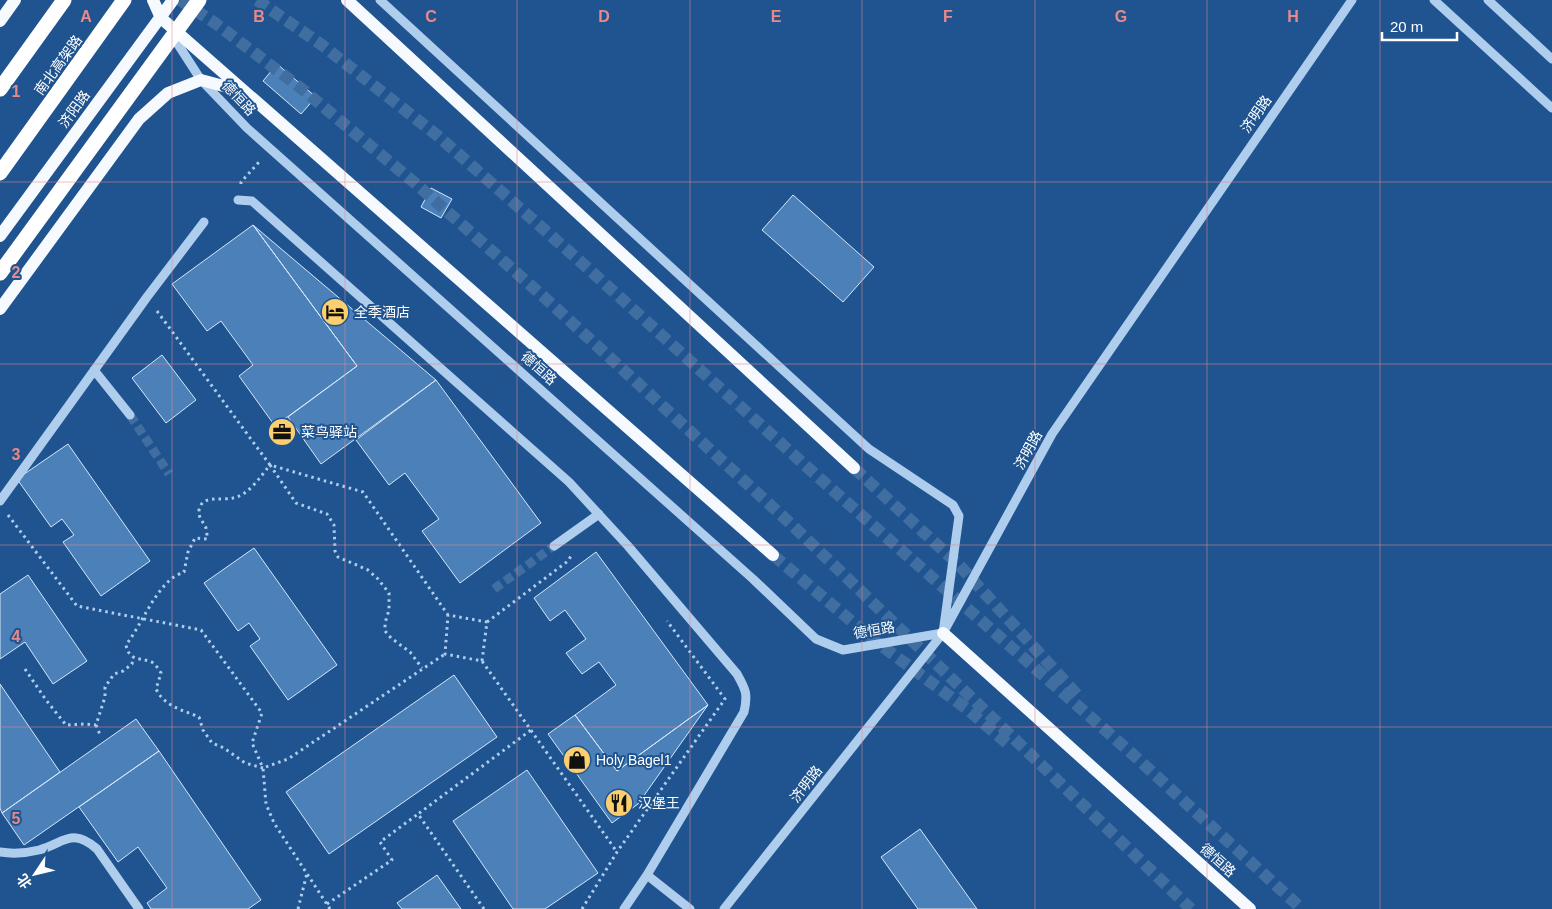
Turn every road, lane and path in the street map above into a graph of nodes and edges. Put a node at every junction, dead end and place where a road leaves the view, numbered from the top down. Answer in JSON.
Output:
{"nodes":[{"id":1,"x":15,"y":0,"type":"edge"},
{"id":2,"x":64,"y":0,"type":"edge"},
{"id":3,"x":124,"y":0,"type":"edge"},
{"id":4,"x":152,"y":0,"type":"edge"},
{"id":5,"x":173,"y":0,"type":"edge"},
{"id":6,"x":199,"y":0,"type":"edge"},
{"id":7,"x":347,"y":0,"type":"edge"},
{"id":8,"x":380,"y":0,"type":"edge"},
{"id":9,"x":1352,"y":0,"type":"edge"},
{"id":10,"x":1434,"y":0,"type":"edge"},
{"id":11,"x":1488,"y":0,"type":"edge"},
{"id":12,"x":161,"y":18,"type":"junction"},
{"id":13,"x":0,"y":20,"type":"edge"},
{"id":14,"x":1552,"y":59,"type":"edge"},
{"id":15,"x":201,"y":80,"type":"junction"},
{"id":16,"x":0,"y":89,"type":"edge"},
{"id":17,"x":244,"y":91,"type":"junction"},
{"id":18,"x":1552,"y":108,"type":"edge"},
{"id":19,"x":259,"y":162,"type":"dead end"},
{"id":20,"x":0,"y":173,"type":"edge"},
{"id":21,"x":238,"y":200,"type":"joint"},
{"id":22,"x":204,"y":222,"type":"dead end"},
{"id":23,"x":0,"y":236,"type":"edge"},
{"id":24,"x":0,"y":273,"type":"edge"},
{"id":25,"x":147,"y":297,"type":"junction"},
{"id":26,"x":0,"y":309,"type":"edge"},
{"id":27,"x":94,"y":370,"type":"junction"},
{"id":28,"x":130,"y":415,"type":"tunnel mouth"},
{"id":29,"x":270,"y":465,"type":"junction"},
{"id":30,"x":854,"y":468,"type":"tunnel mouth"},
{"id":31,"x":0,"y":501,"type":"edge"},
{"id":32,"x":6,"y":512,"type":"dead end"},
{"id":33,"x":599,"y":514,"type":"junction"},
{"id":34,"x":554,"y":546,"type":"tunnel mouth"},
{"id":35,"x":573,"y":554,"type":"dead end"},
{"id":36,"x":773,"y":555,"type":"tunnel mouth"},
{"id":37,"x":662,"y":614,"type":"dead end"},
{"id":38,"x":448,"y":615,"type":"junction"},
{"id":39,"x":143,"y":619,"type":"junction"},
{"id":40,"x":487,"y":622,"type":"junction"},
{"id":41,"x":944,"y":633,"type":"junction"},
{"id":42,"x":445,"y":654,"type":"junction"},
{"id":43,"x":132,"y":657,"type":"junction"},
{"id":44,"x":482,"y":661,"type":"junction"},
{"id":45,"x":422,"y":668,"type":"junction"},
{"id":46,"x":25,"y":669,"type":"dead end"},
{"id":47,"x":96,"y":725,"type":"junction"},
{"id":48,"x":531,"y":730,"type":"junction"},
{"id":49,"x":101,"y":737,"type":"dead end"},
{"id":50,"x":263,"y":768,"type":"junction"},
{"id":51,"x":418,"y":814,"type":"junction"},
{"id":52,"x":0,"y":852,"type":"edge"},
{"id":53,"x":617,"y":852,"type":"junction"},
{"id":54,"x":307,"y":873,"type":"junction"},
{"id":55,"x":647,"y":875,"type":"junction"},
{"id":56,"x":327,"y":904,"type":"junction"},
{"id":57,"x":139,"y":909,"type":"edge"},
{"id":58,"x":298,"y":909,"type":"edge"},
{"id":59,"x":330,"y":909,"type":"edge"},
{"id":60,"x":484,"y":909,"type":"edge"},
{"id":61,"x":582,"y":909,"type":"edge"},
{"id":62,"x":624,"y":909,"type":"edge"},
{"id":63,"x":690,"y":909,"type":"edge"},
{"id":64,"x":724,"y":909,"type":"edge"},
{"id":65,"x":1250,"y":909,"type":"edge"}],
"edges":[{"from":1,"to":13,"type":"main road"},
{"from":2,"to":16,"type":"highway"},
{"from":3,"to":20,"type":"highway","name":"南北高架路"},
{"from":4,"to":12,"type":"main road"},
{"from":5,"to":12,"type":"main road","name":"济阳路"},
{"from":6,"to":24,"type":"highway","bridge":true},
{"from":7,"to":30,"type":"main road"},
{"from":8,"to":41,"type":"street"},
{"from":9,"to":41,"type":"street","name":"济明路"},
{"from":10,"to":18,"type":"street"},
{"from":11,"to":14,"type":"street"},
{"from":12,"to":15,"type":"street","name":"德恒路"},
{"from":12,"to":17,"type":"main road"},
{"from":12,"to":23,"type":"main road","name":"济阳路"},
{"from":15,"to":17,"type":"main road"},
{"from":15,"to":26,"type":"main road"},
{"from":15,"to":41,"type":"street","name":"德恒路"},
{"from":17,"to":36,"type":"main road"},
{"from":19,"to":21,"type":"path"},
{"from":21,"to":33,"type":"street"},
{"from":22,"to":25,"type":"street"},
{"from":25,"to":27,"type":"street"},
{"from":25,"to":29,"type":"path"},
{"from":27,"to":28,"type":"street"},
{"from":27,"to":31,"type":"street"},
{"from":29,"to":38,"type":"path"},
{"from":29,"to":39,"type":"path"},
{"from":29,"to":45,"type":"path"},
{"from":32,"to":39,"type":"path"},
{"from":33,"to":34,"type":"street"},
{"from":33,"to":55,"type":"street"},
{"from":35,"to":40,"type":"path"},
{"from":37,"to":53,"type":"path"},
{"from":38,"to":40,"type":"path"},
{"from":38,"to":42,"type":"path"},
{"from":39,"to":43,"type":"path"},
{"from":39,"to":50,"type":"path"},
{"from":40,"to":44,"type":"path"},
{"from":41,"to":64,"type":"street","name":"济明路"},
{"from":41,"to":65,"type":"main road","name":"德恒路"},
{"from":42,"to":44,"type":"path"},
{"from":42,"to":45,"type":"path"},
{"from":43,"to":47,"type":"path"},
{"from":43,"to":50,"type":"path"},
{"from":44,"to":48,"type":"path"},
{"from":45,"to":50,"type":"path"},
{"from":46,"to":47,"type":"path"},
{"from":47,"to":49,"type":"path"},
{"from":48,"to":51,"type":"path"},
{"from":48,"to":53,"type":"path"},
{"from":50,"to":54,"type":"path"},
{"from":51,"to":56,"type":"path"},
{"from":51,"to":60,"type":"path"},
{"from":52,"to":57,"type":"street"},
{"from":53,"to":61,"type":"path"},
{"from":54,"to":56,"type":"path"},
{"from":54,"to":58,"type":"path"},
{"from":55,"to":62,"type":"street"},
{"from":55,"to":63,"type":"street"},
{"from":56,"to":59,"type":"path"}]}
